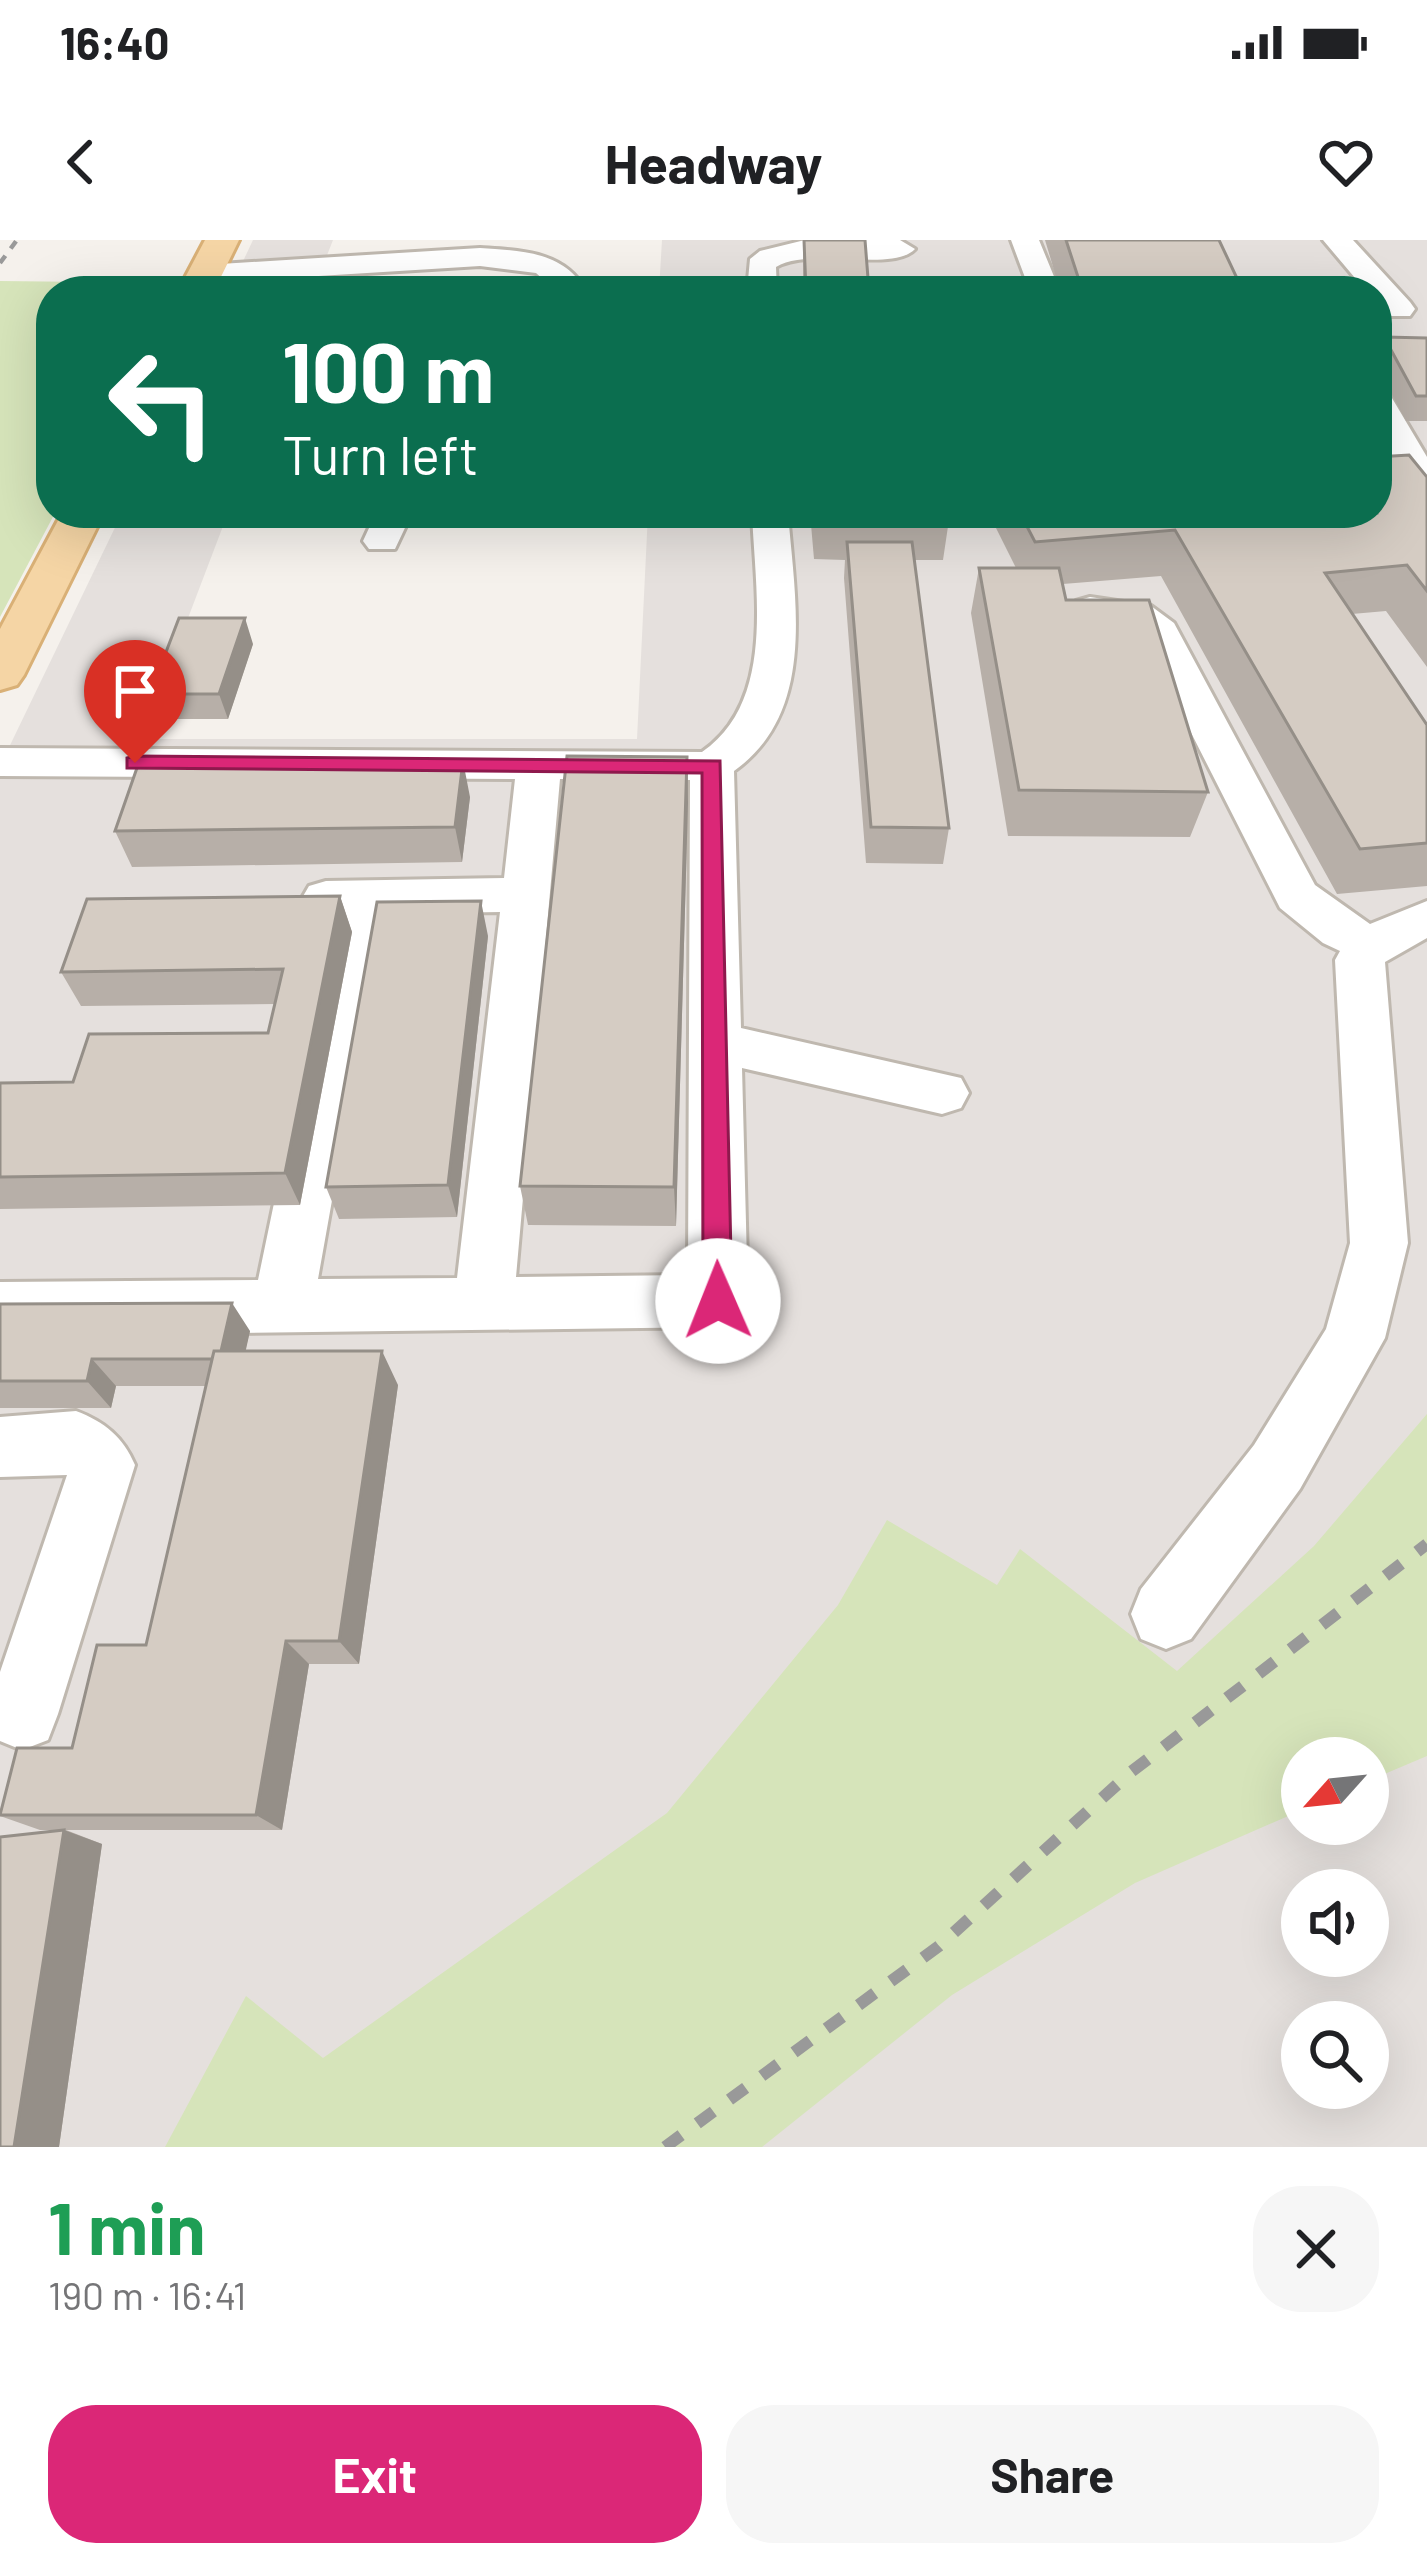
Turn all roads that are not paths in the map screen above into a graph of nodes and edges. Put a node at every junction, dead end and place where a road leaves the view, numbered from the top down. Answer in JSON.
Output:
{"nodes":[{"id":1,"x":222,"y":240,"type":"edge"},
{"id":2,"x":1024,"y":240,"type":"edge"},
{"id":3,"x":1336,"y":240,"type":"edge"},
{"id":4,"x":900,"y":253,"type":"edge"},
{"id":5,"x":401,"y":263,"type":"edge"},
{"id":6,"x":204,"y":276,"type":"edge"},
{"id":7,"x":270,"y":276,"type":"edge"},
{"id":8,"x":561,"y":276,"type":"edge"},
{"id":9,"x":762,"y":276,"type":"edge"},
{"id":10,"x":1039,"y":276,"type":"edge"},
{"id":11,"x":1370,"y":276,"type":"edge"},
{"id":12,"x":1392,"y":426,"type":"edge"},
{"id":13,"x":1427,"y":488,"type":"edge"},
{"id":14,"x":74,"y":528,"type":"edge"},
{"id":15,"x":770,"y":528,"type":"edge"},
{"id":16,"x":1052,"y":604,"type":"edge"},
{"id":17,"x":0,"y":675,"type":"edge"},
{"id":18,"x":0,"y":762,"type":"edge"},
{"id":19,"x":539,"y":766,"type":"junction"},
{"id":20,"x":712,"y":766,"type":"junction"},
{"id":21,"x":526,"y":895,"type":"junction"},
{"id":22,"x":362,"y":898,"type":"junction"},
{"id":23,"x":292,"y":899,"type":"edge"},
{"id":24,"x":1427,"y":918,"type":"edge"},
{"id":25,"x":1372,"y":944,"type":"junction"},
{"id":26,"x":715,"y":1042,"type":"junction"},
{"id":27,"x":941,"y":1093,"type":"dead end"},
{"id":28,"x":484,"y":1302,"type":"junction"},
{"id":29,"x":283,"y":1305,"type":"junction"},
{"id":30,"x":0,"y":1309,"type":"edge"},
{"id":31,"x":0,"y":1447,"type":"edge"},
{"id":32,"x":1166,"y":1614,"type":"dead end"},
{"id":33,"x":32,"y":1714,"type":"edge"}],
"edges":[{"from":1,"to":6,"type":"main road"},
{"from":2,"to":10,"type":"street"},
{"from":3,"to":11,"type":"street"},
{"from":4,"to":9,"type":"street"},
{"from":5,"to":7,"type":"street"},
{"from":5,"to":8,"type":"street"},
{"from":12,"to":13,"type":"street"},
{"from":14,"to":17,"type":"main road"},
{"from":15,"to":20,"type":"street"},
{"from":16,"to":25,"type":"street"},
{"from":18,"to":19,"type":"street"},
{"from":19,"to":20,"type":"street"},
{"from":19,"to":21,"type":"street"},
{"from":20,"to":26,"type":"street"},
{"from":21,"to":22,"type":"street"},
{"from":21,"to":28,"type":"street"},
{"from":22,"to":23,"type":"street"},
{"from":22,"to":29,"type":"street"},
{"from":24,"to":25,"type":"street"},
{"from":25,"to":32,"type":"street"},
{"from":26,"to":27,"type":"street"},
{"from":26,"to":28,"type":"street"},
{"from":28,"to":29,"type":"street"},
{"from":29,"to":30,"type":"street"},
{"from":31,"to":33,"type":"street"}]}
